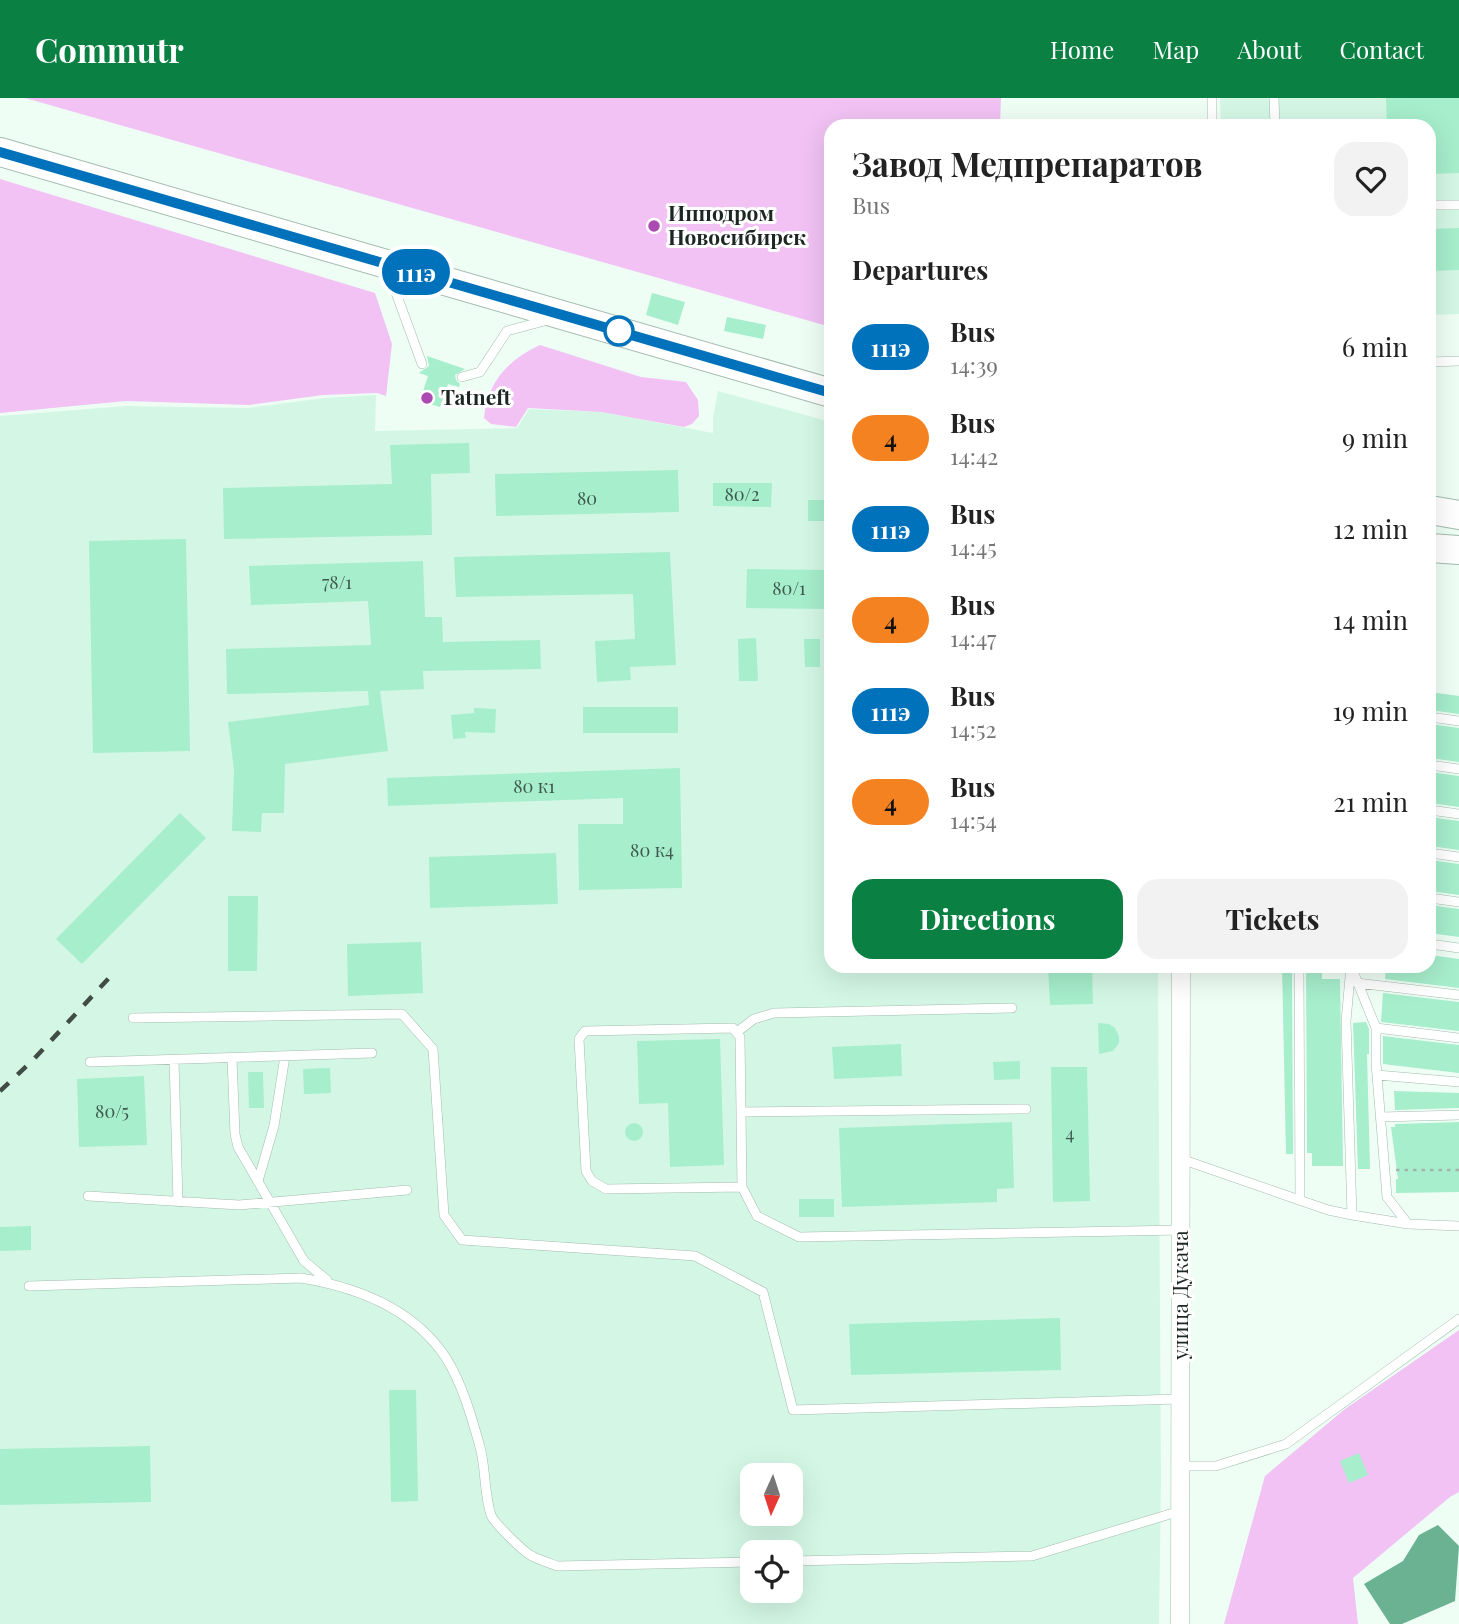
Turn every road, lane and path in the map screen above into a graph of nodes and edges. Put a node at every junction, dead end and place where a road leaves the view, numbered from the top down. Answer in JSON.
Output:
{"nodes":[{"id":1,"x":1212,"y":98,"type":"edge"},
{"id":2,"x":1274,"y":98,"type":"edge"},
{"id":3,"x":1212,"y":119,"type":"edge"},
{"id":4,"x":1275,"y":119,"type":"edge"},
{"id":5,"x":0,"y":152,"type":"edge"},
{"id":6,"x":1436,"y":205,"type":"edge"},
{"id":7,"x":1459,"y":205,"type":"edge"},
{"id":8,"x":385,"y":263,"type":"junction"},
{"id":9,"x":565,"y":315,"type":"junction"},
{"id":10,"x":1459,"y":361,"type":"edge"},
{"id":11,"x":1436,"y":362,"type":"edge"},
{"id":12,"x":422,"y":364,"type":"dead end"},
{"id":13,"x":462,"y":377,"type":"dead end"},
{"id":14,"x":824,"y":391,"type":"edge"},
{"id":15,"x":1436,"y":511,"type":"edge"},
{"id":16,"x":1459,"y":515,"type":"edge"},
{"id":17,"x":1436,"y":548,"type":"edge"},
{"id":18,"x":1459,"y":550,"type":"edge"},
{"id":19,"x":1436,"y":718,"type":"edge"},
{"id":20,"x":1459,"y":721,"type":"edge"},
{"id":21,"x":1436,"y":766,"type":"edge"},
{"id":22,"x":1459,"y":769,"type":"edge"},
{"id":23,"x":1436,"y":811,"type":"edge"},
{"id":24,"x":1459,"y":814,"type":"edge"},
{"id":25,"x":1436,"y":854,"type":"edge"},
{"id":26,"x":1459,"y":857,"type":"edge"},
{"id":27,"x":1436,"y":899,"type":"edge"},
{"id":28,"x":1459,"y":902,"type":"edge"},
{"id":29,"x":1436,"y":945,"type":"edge"},
{"id":30,"x":1459,"y":948,"type":"edge"},
{"id":31,"x":1181,"y":973,"type":"edge"},
{"id":32,"x":1299,"y":973,"type":"edge"},
{"id":33,"x":1350,"y":973,"type":"edge"},
{"id":34,"x":1353,"y":973,"type":"edge"},
{"id":35,"x":1357,"y":983,"type":"junction"},
{"id":36,"x":1459,"y":995,"type":"edge"},
{"id":37,"x":1012,"y":1009,"type":"dead end"},
{"id":38,"x":133,"y":1018,"type":"dead end"},
{"id":39,"x":1376,"y":1028,"type":"junction"},
{"id":40,"x":737,"y":1032,"type":"junction"},
{"id":41,"x":1459,"y":1038,"type":"edge"},
{"id":42,"x":372,"y":1054,"type":"dead end"},
{"id":43,"x":285,"y":1056,"type":"junction"},
{"id":44,"x":232,"y":1058,"type":"junction"},
{"id":45,"x":174,"y":1060,"type":"junction"},
{"id":46,"x":90,"y":1062,"type":"dead end"},
{"id":47,"x":1377,"y":1075,"type":"junction"},
{"id":48,"x":1459,"y":1082,"type":"edge"},
{"id":49,"x":1026,"y":1109,"type":"dead end"},
{"id":50,"x":741,"y":1112,"type":"junction"},
{"id":51,"x":1459,"y":1115,"type":"edge"},
{"id":52,"x":1380,"y":1117,"type":"junction"},
{"id":53,"x":1181,"y":1159,"type":"junction"},
{"id":54,"x":1385,"y":1170,"type":"junction"},
{"id":55,"x":1459,"y":1170,"type":"edge"},
{"id":56,"x":258,"y":1181,"type":"junction"},
{"id":57,"x":742,"y":1187,"type":"junction"},
{"id":58,"x":407,"y":1190,"type":"dead end"},
{"id":59,"x":88,"y":1196,"type":"dead end"},
{"id":60,"x":1300,"y":1200,"type":"junction"},
{"id":61,"x":178,"y":1202,"type":"junction"},
{"id":62,"x":272,"y":1203,"type":"junction"},
{"id":63,"x":1352,"y":1214,"type":"junction"},
{"id":64,"x":1408,"y":1223,"type":"junction"},
{"id":65,"x":1459,"y":1226,"type":"edge"},
{"id":66,"x":1182,"y":1230,"type":"junction"},
{"id":67,"x":331,"y":1283,"type":"junction"},
{"id":68,"x":29,"y":1286,"type":"dead end"},
{"id":69,"x":1459,"y":1319,"type":"edge"},
{"id":70,"x":1180,"y":1399,"type":"junction"},
{"id":71,"x":1180,"y":1466,"type":"junction"},
{"id":72,"x":1180,"y":1511,"type":"junction"},
{"id":73,"x":803,"y":1561,"type":"edge"},
{"id":74,"x":740,"y":1562,"type":"edge"},
{"id":75,"x":1180,"y":1624,"type":"edge"}],
"edges":[{"from":1,"to":3,"type":"lane"},
{"from":2,"to":4,"type":"lane"},
{"from":5,"to":8,"type":"main road"},
{"from":6,"to":7,"type":"lane"},
{"from":8,"to":9,"type":"main road"},
{"from":8,"to":12,"type":"lane"},
{"from":9,"to":13,"type":"lane"},
{"from":9,"to":14,"type":"main road"},
{"from":10,"to":11,"type":"lane"},
{"from":15,"to":16,"type":"main road"},
{"from":17,"to":18,"type":"main road"},
{"from":19,"to":20,"type":"lane"},
{"from":21,"to":22,"type":"lane"},
{"from":23,"to":24,"type":"lane"},
{"from":25,"to":26,"type":"lane"},
{"from":27,"to":28,"type":"lane"},
{"from":29,"to":30,"type":"lane"},
{"from":31,"to":53,"type":"street","name":"улица Дукача"},
{"from":32,"to":60,"type":"lane"},
{"from":33,"to":63,"type":"lane"},
{"from":34,"to":35,"type":"lane"},
{"from":35,"to":36,"type":"lane"},
{"from":35,"to":39,"type":"lane"},
{"from":37,"to":40,"type":"lane"},
{"from":38,"to":70,"type":"lane"},
{"from":39,"to":41,"type":"lane"},
{"from":39,"to":47,"type":"lane"},
{"from":40,"to":50,"type":"lane"},
{"from":40,"to":57,"type":"lane"},
{"from":42,"to":43,"type":"lane"},
{"from":43,"to":44,"type":"lane"},
{"from":43,"to":56,"type":"lane"},
{"from":44,"to":45,"type":"lane"},
{"from":44,"to":56,"type":"lane"},
{"from":45,"to":46,"type":"lane"},
{"from":45,"to":61,"type":"lane"},
{"from":47,"to":48,"type":"lane"},
{"from":47,"to":52,"type":"lane"},
{"from":49,"to":50,"type":"lane"},
{"from":50,"to":57,"type":"lane"},
{"from":51,"to":52,"type":"lane"},
{"from":52,"to":54,"type":"lane"},
{"from":53,"to":60,"type":"lane"},
{"from":53,"to":66,"type":"street","name":"улица Дукача"},
{"from":54,"to":55,"type":"path"},
{"from":54,"to":64,"type":"lane"},
{"from":56,"to":62,"type":"lane"},
{"from":57,"to":66,"type":"lane"},
{"from":58,"to":62,"type":"lane"},
{"from":59,"to":61,"type":"lane"},
{"from":60,"to":63,"type":"lane"},
{"from":61,"to":62,"type":"lane"},
{"from":62,"to":67,"type":"lane"},
{"from":63,"to":64,"type":"lane"},
{"from":64,"to":65,"type":"lane"},
{"from":66,"to":70,"type":"street","name":"улица Дукача"},
{"from":67,"to":68,"type":"lane"},
{"from":67,"to":74,"type":"lane"},
{"from":69,"to":71,"type":"lane"},
{"from":70,"to":71,"type":"street","name":"улица Дукача"},
{"from":71,"to":72,"type":"street","name":"улица Дукача"},
{"from":72,"to":73,"type":"lane"},
{"from":72,"to":75,"type":"street","name":"улица Дукача"}]}
